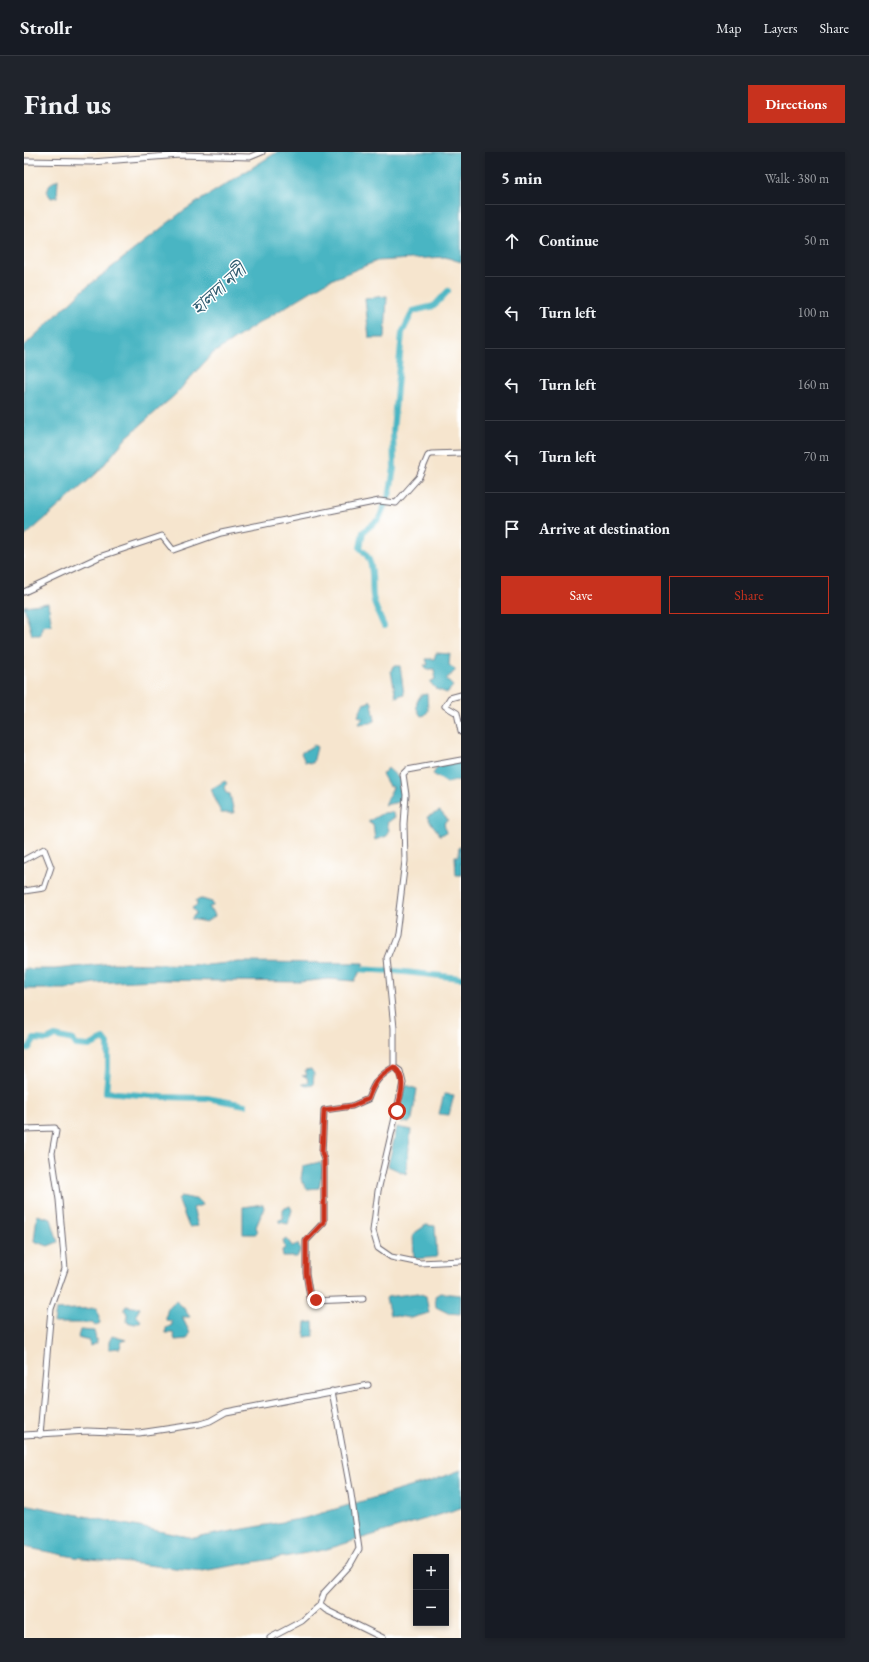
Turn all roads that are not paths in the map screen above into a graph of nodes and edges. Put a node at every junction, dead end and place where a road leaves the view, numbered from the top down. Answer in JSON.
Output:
{"nodes":[{"id":1,"x":262,"y":152,"type":"edge"},
{"id":2,"x":24,"y":162,"type":"edge"},
{"id":3,"x":461,"y":453,"type":"edge"},
{"id":4,"x":24,"y":592,"type":"edge"},
{"id":5,"x":461,"y":695,"type":"edge"},
{"id":6,"x":461,"y":732,"type":"edge"},
{"id":7,"x":461,"y":760,"type":"edge"},
{"id":8,"x":24,"y":860,"type":"edge"},
{"id":9,"x":24,"y":891,"type":"edge"},
{"id":10,"x":394,"y":1067,"type":"junction"},
{"id":11,"x":24,"y":1129,"type":"edge"},
{"id":12,"x":461,"y":1261,"type":"edge"},
{"id":13,"x":363,"y":1299,"type":"dead end"},
{"id":14,"x":368,"y":1385,"type":"dead end"},
{"id":15,"x":332,"y":1392,"type":"junction"},
{"id":16,"x":24,"y":1435,"type":"edge"},
{"id":17,"x":40,"y":1435,"type":"junction"},
{"id":18,"x":320,"y":1605,"type":"junction"},
{"id":19,"x":270,"y":1638,"type":"edge"},
{"id":20,"x":384,"y":1638,"type":"edge"}],
"edges":[{"from":1,"to":2,"type":"street"},
{"from":3,"to":4,"type":"street"},
{"from":5,"to":6,"type":"street"},
{"from":7,"to":10,"type":"street"},
{"from":8,"to":9,"type":"street"},
{"from":10,"to":12,"type":"street"},
{"from":10,"to":13,"type":"street"},
{"from":11,"to":17,"type":"street"},
{"from":14,"to":15,"type":"street"},
{"from":15,"to":17,"type":"street"},
{"from":15,"to":18,"type":"street"},
{"from":16,"to":17,"type":"street"},
{"from":18,"to":19,"type":"street"},
{"from":18,"to":20,"type":"street"}]}
